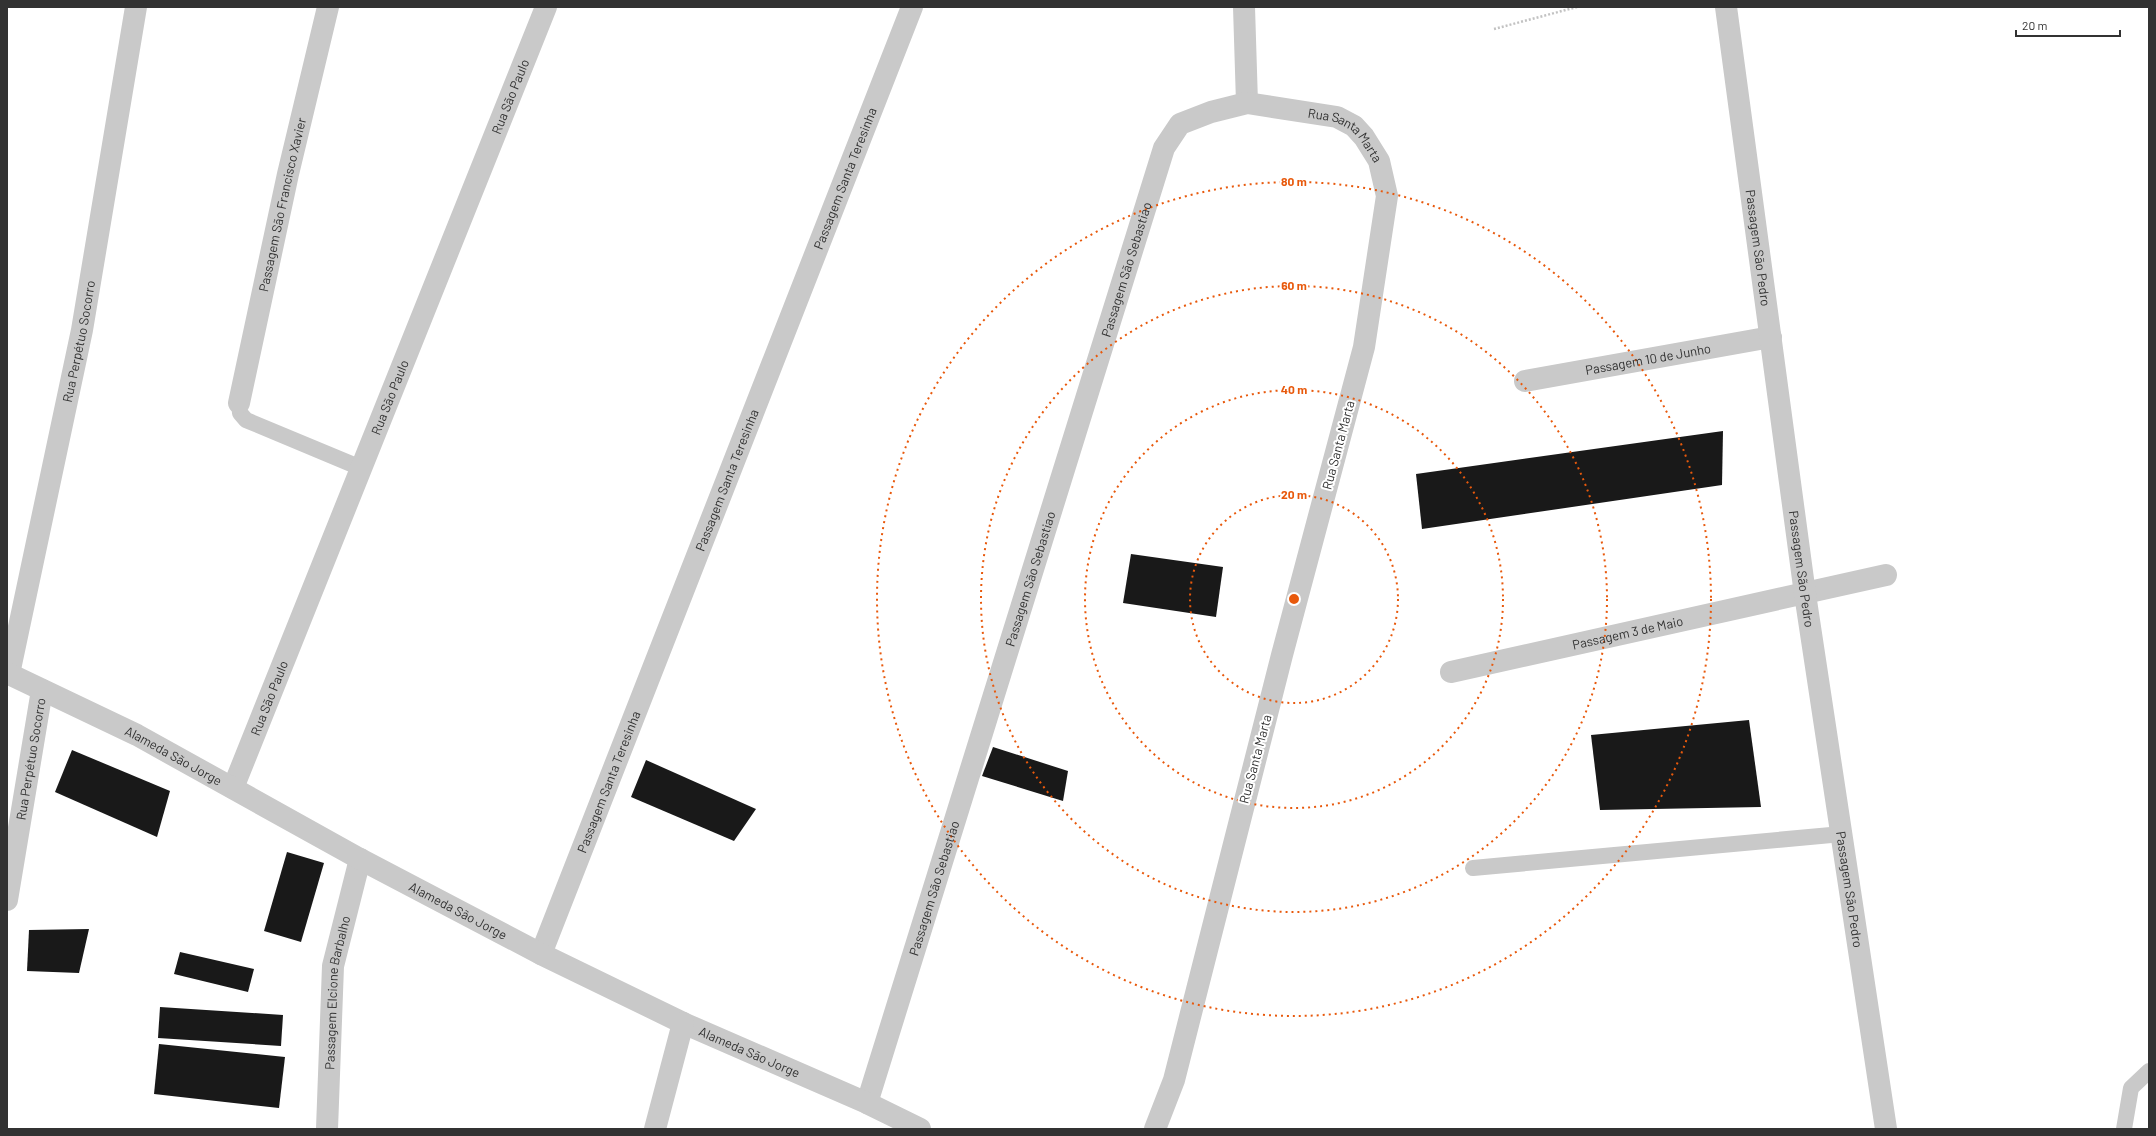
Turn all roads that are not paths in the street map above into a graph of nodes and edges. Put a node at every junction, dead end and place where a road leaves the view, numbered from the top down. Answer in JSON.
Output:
{"nodes":[{"id":1,"x":136,"y":7,"type":"edge"},
{"id":2,"x":328,"y":7,"type":"edge"},
{"id":3,"x":546,"y":7,"type":"edge"},
{"id":4,"x":912,"y":7,"type":"edge"},
{"id":5,"x":1244,"y":7,"type":"edge"},
{"id":6,"x":1726,"y":7,"type":"edge"},
{"id":7,"x":1247,"y":103,"type":"junction"},
{"id":8,"x":1771,"y":337,"type":"junction"},
{"id":9,"x":1525,"y":381,"type":"dead end"},
{"id":10,"x":239,"y":403,"type":"joint"},
{"id":11,"x":361,"y":468,"type":"junction"},
{"id":12,"x":1886,"y":575,"type":"dead end"},
{"id":13,"x":1805,"y":594,"type":"junction"},
{"id":14,"x":1451,"y":672,"type":"dead end"},
{"id":15,"x":8,"y":673,"type":"edge"},
{"id":16,"x":42,"y":690,"type":"junction"},
{"id":17,"x":233,"y":788,"type":"junction"},
{"id":18,"x":1842,"y":834,"type":"junction"},
{"id":19,"x":360,"y":859,"type":"junction"},
{"id":20,"x":1474,"y":868,"type":"dead end"},
{"id":21,"x":7,"y":900,"type":"edge"},
{"id":22,"x":541,"y":954,"type":"junction"},
{"id":23,"x":683,"y":1023,"type":"junction"},
{"id":24,"x":2149,"y":1071,"type":"edge"},
{"id":25,"x":867,"y":1103,"type":"junction"},
{"id":26,"x":327,"y":1129,"type":"edge"},
{"id":27,"x":655,"y":1129,"type":"edge"},
{"id":28,"x":920,"y":1129,"type":"edge"},
{"id":29,"x":1155,"y":1129,"type":"edge"},
{"id":30,"x":1886,"y":1129,"type":"edge"},
{"id":31,"x":2124,"y":1129,"type":"edge"}],
"edges":[{"from":1,"to":15,"type":"street","name":"Rua Perpétuo Socorro"},
{"from":2,"to":10,"type":"street","name":"Passagem São Francisco Xavier"},
{"from":3,"to":11,"type":"street","name":"Rua São Paulo"},
{"from":4,"to":22,"type":"street","name":"Passagem Santa Teresinha"},
{"from":5,"to":7,"type":"street"},
{"from":6,"to":8,"type":"street","name":"Passagem São Pedro"},
{"from":7,"to":25,"type":"street","name":"Passagem São Sebastiao"},
{"from":7,"to":29,"type":"street","name":"Rua Santa Marta"},
{"from":8,"to":9,"type":"street","name":"Passagem 10 de Junho"},
{"from":8,"to":13,"type":"street","name":"Passagem São Pedro"},
{"from":10,"to":11,"type":"lane"},
{"from":11,"to":17,"type":"street","name":"Rua São Paulo"},
{"from":12,"to":13,"type":"street","name":"Passagem 3 de Maio"},
{"from":13,"to":14,"type":"street","name":"Passagem 3 de Maio"},
{"from":13,"to":18,"type":"street","name":"Passagem São Pedro"},
{"from":15,"to":16,"type":"street","name":"Alameda São Jorge"},
{"from":16,"to":17,"type":"street","name":"Alameda São Jorge"},
{"from":16,"to":21,"type":"street","name":"Rua Perpétuo Socorro"},
{"from":17,"to":19,"type":"street","name":"Alameda São Jorge"},
{"from":18,"to":20,"type":"lane"},
{"from":18,"to":30,"type":"street","name":"Passagem São Pedro"},
{"from":19,"to":22,"type":"street","name":"Alameda São Jorge"},
{"from":19,"to":26,"type":"street","name":"Passagem Elcione Barbalho"},
{"from":22,"to":23,"type":"street","name":"Alameda São Jorge"},
{"from":23,"to":25,"type":"street","name":"Alameda São Jorge"},
{"from":23,"to":27,"type":"street"},
{"from":24,"to":31,"type":"lane"},
{"from":25,"to":28,"type":"street","name":"Alameda São Jorge"}]}
